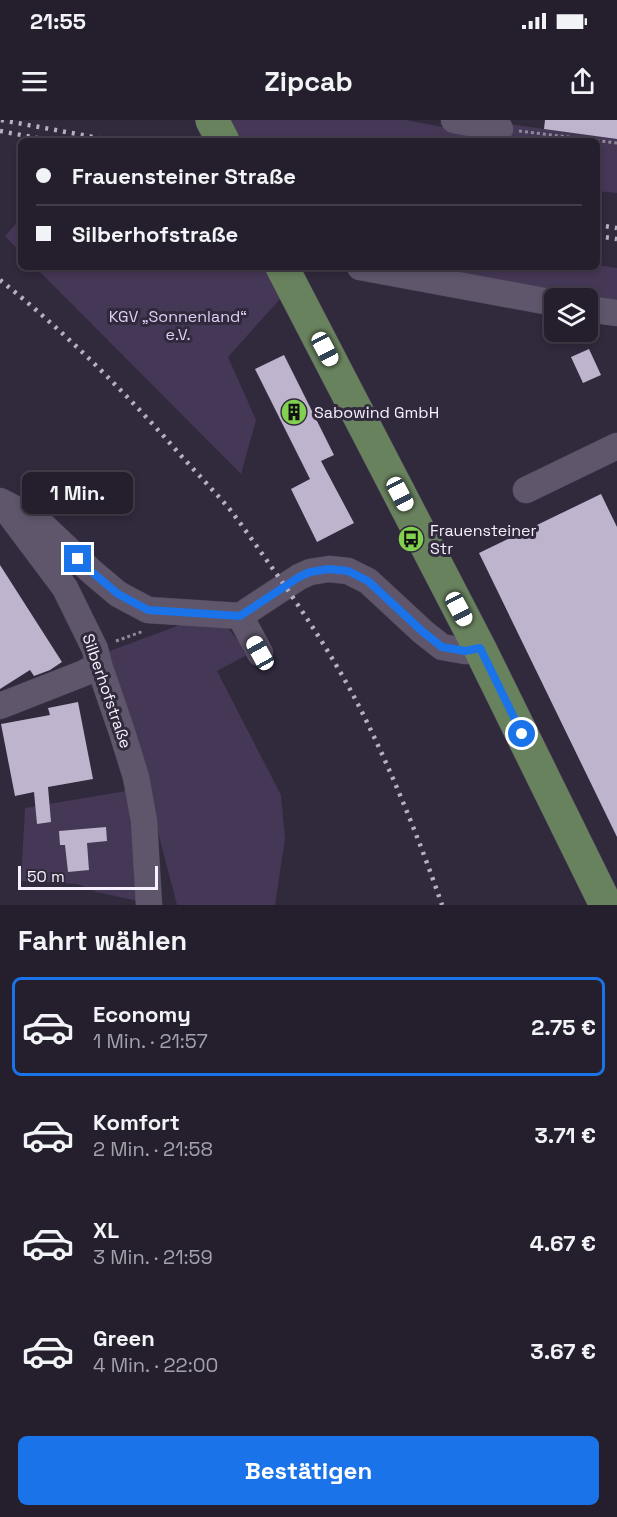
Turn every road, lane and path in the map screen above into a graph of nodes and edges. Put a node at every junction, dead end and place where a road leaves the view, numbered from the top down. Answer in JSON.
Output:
{"nodes":[{"id":1,"x":212,"y":120,"type":"edge"},
{"id":2,"x":454,"y":120,"type":"edge"},
{"id":3,"x":500,"y":129,"type":"joint"},
{"id":4,"x":221,"y":138,"type":"edge"},
{"id":5,"x":575,"y":138,"type":"edge"},
{"id":6,"x":600,"y":141,"type":"edge"},
{"id":7,"x":617,"y":143,"type":"edge"},
{"id":8,"x":284,"y":270,"type":"edge"},
{"id":9,"x":376,"y":270,"type":"edge"},
{"id":10,"x":544,"y":301,"type":"edge"},
{"id":11,"x":598,"y":310,"type":"edge"},
{"id":12,"x":617,"y":313,"type":"edge"},
{"id":13,"x":617,"y":446,"type":"edge"},
{"id":14,"x":526,"y":490,"type":"dead end"},
{"id":15,"x":0,"y":501,"type":"edge"},
{"id":16,"x":178,"y":612,"type":"junction"},
{"id":17,"x":240,"y":616,"type":"junction"},
{"id":18,"x":480,"y":648,"type":"junction"},
{"id":19,"x":260,"y":653,"type":"dead end"},
{"id":20,"x":97,"y":657,"type":"junction"},
{"id":21,"x":0,"y":706,"type":"edge"},
{"id":22,"x":149,"y":905,"type":"edge"},
{"id":23,"x":606,"y":905,"type":"edge"}],
"edges":[{"from":1,"to":4,"type":"main road"},
{"from":2,"to":3,"type":"street"},
{"from":3,"to":5,"type":"path"},
{"from":6,"to":7,"type":"path"},
{"from":8,"to":18,"type":"main road"},
{"from":9,"to":10,"type":"street"},
{"from":11,"to":12,"type":"street"},
{"from":13,"to":14,"type":"street"},
{"from":15,"to":16,"type":"street","name":"Silberhofstraße"},
{"from":15,"to":20,"type":"street","name":"Silberhofstraße"},
{"from":16,"to":17,"type":"street","name":"Silberhofstraße"},
{"from":16,"to":20,"type":"path"},
{"from":17,"to":18,"type":"street"},
{"from":17,"to":19,"type":"street"},
{"from":18,"to":23,"type":"main road"},
{"from":20,"to":21,"type":"street"},
{"from":20,"to":22,"type":"street","name":"Silberhofstraße"}]}
